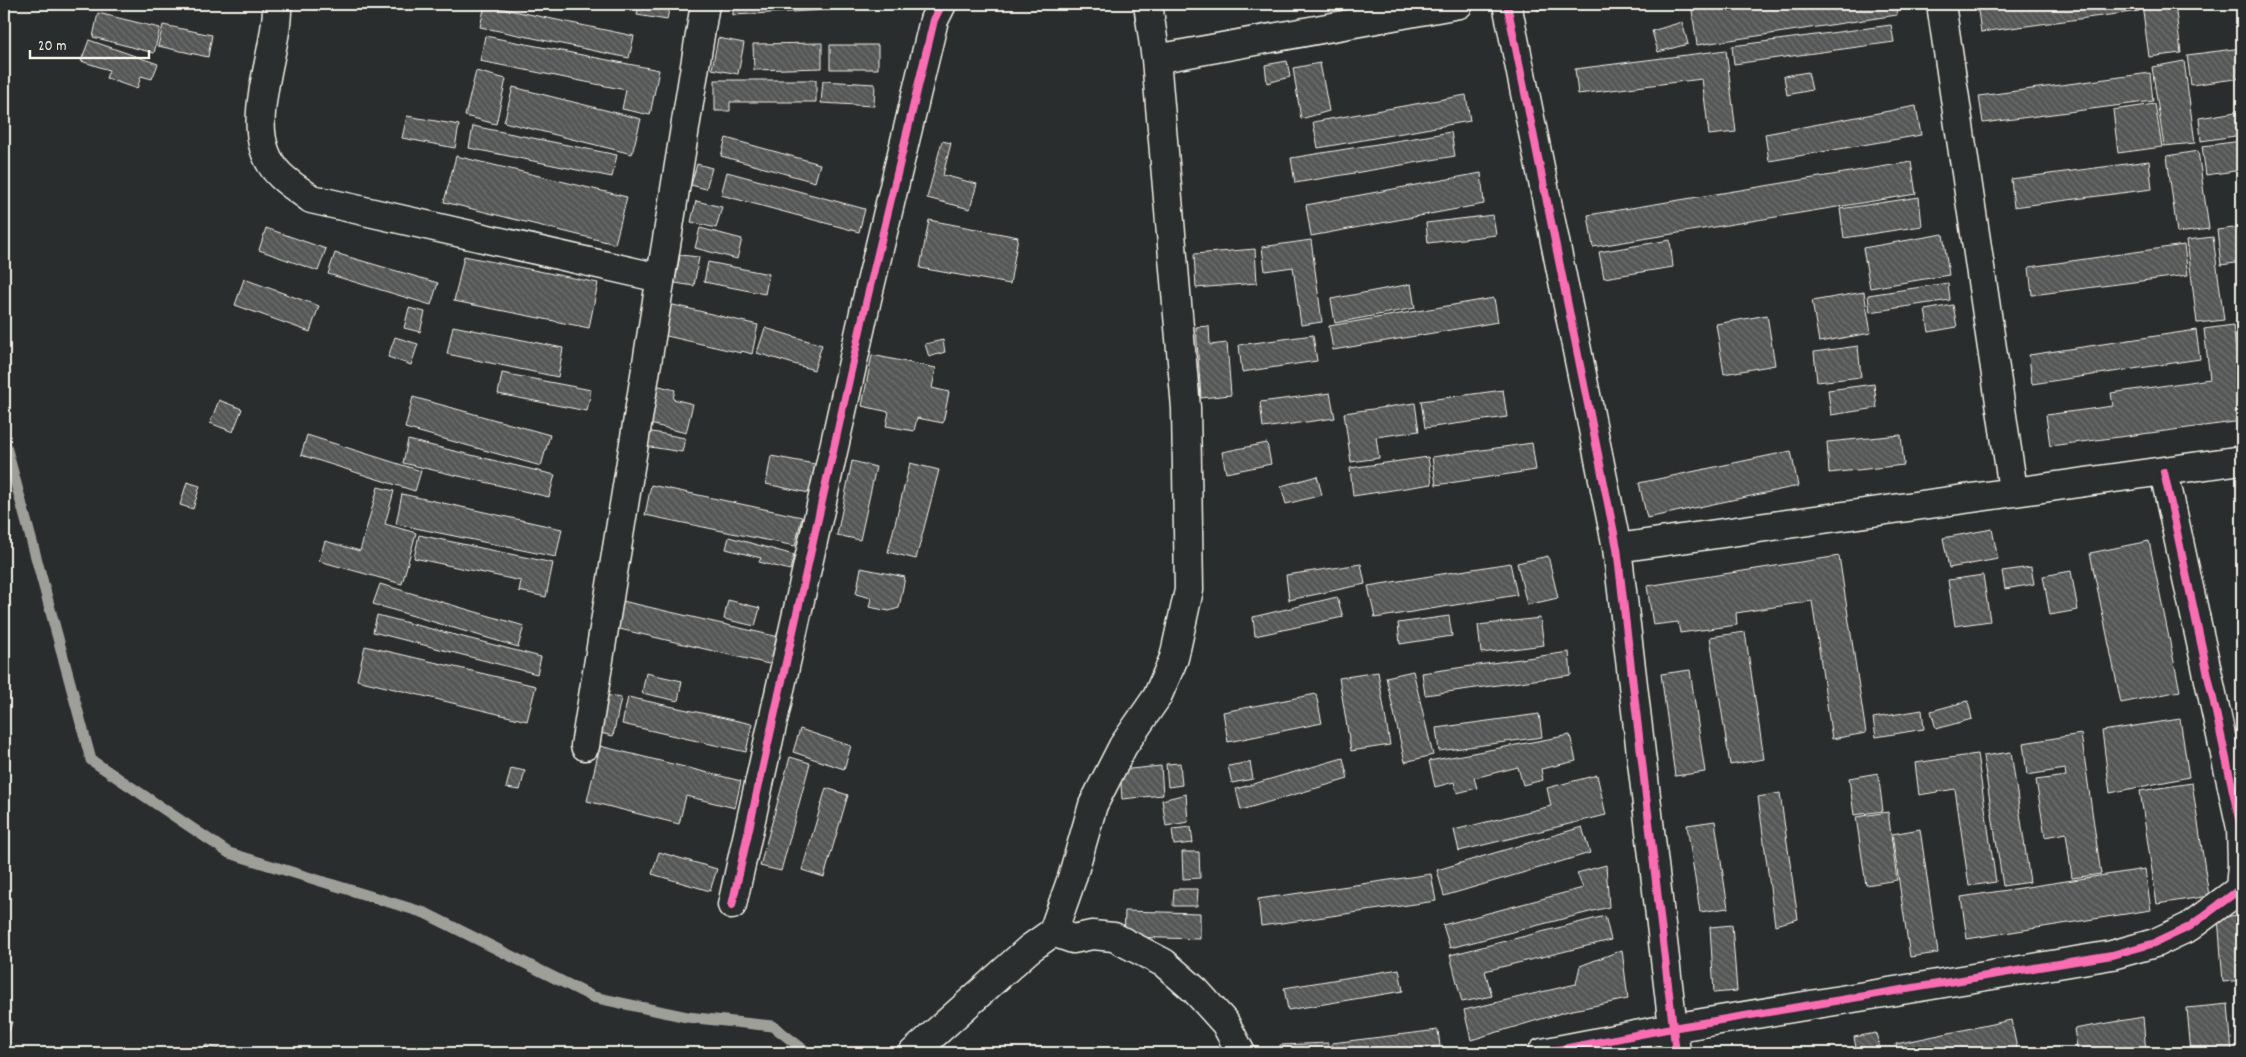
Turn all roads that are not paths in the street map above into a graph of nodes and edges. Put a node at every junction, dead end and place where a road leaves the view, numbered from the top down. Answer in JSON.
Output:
{"nodes":[{"id":1,"x":277,"y":4,"type":"edge"},
{"id":2,"x":705,"y":4,"type":"edge"},
{"id":3,"x":942,"y":4,"type":"edge"},
{"id":4,"x":1148,"y":4,"type":"edge"},
{"id":5,"x":1459,"y":4,"type":"edge"},
{"id":6,"x":1507,"y":4,"type":"edge"},
{"id":7,"x":1941,"y":4,"type":"edge"},
{"id":8,"x":1156,"y":60,"type":"junction"},
{"id":9,"x":660,"y":278,"type":"junction"},
{"id":10,"x":2242,"y":460,"type":"edge"},
{"id":11,"x":2164,"y":472,"type":"junction"},
{"id":12,"x":2013,"y":490,"type":"junction"},
{"id":13,"x":1617,"y":548,"type":"junction"},
{"id":14,"x":585,"y":746,"type":"dead end"},
{"id":15,"x":732,"y":905,"type":"dead end"},
{"id":16,"x":1053,"y":932,"type":"junction"},
{"id":17,"x":1674,"y":1041,"type":"edge"},
{"id":18,"x":913,"y":1053,"type":"edge"},
{"id":19,"x":1241,"y":1053,"type":"edge"},
{"id":20,"x":1542,"y":1053,"type":"edge"}],
"edges":[{"from":1,"to":9,"type":"street"},
{"from":2,"to":9,"type":"street"},
{"from":3,"to":15,"type":"street"},
{"from":4,"to":8,"type":"street"},
{"from":5,"to":8,"type":"street"},
{"from":6,"to":13,"type":"street"},
{"from":7,"to":12,"type":"street"},
{"from":8,"to":16,"type":"street"},
{"from":9,"to":14,"type":"street"},
{"from":10,"to":11,"type":"street"},
{"from":11,"to":12,"type":"street"},
{"from":11,"to":17,"type":"street"},
{"from":12,"to":13,"type":"street"},
{"from":13,"to":17,"type":"street"},
{"from":16,"to":18,"type":"street"},
{"from":16,"to":19,"type":"street"},
{"from":17,"to":20,"type":"street"}]}
